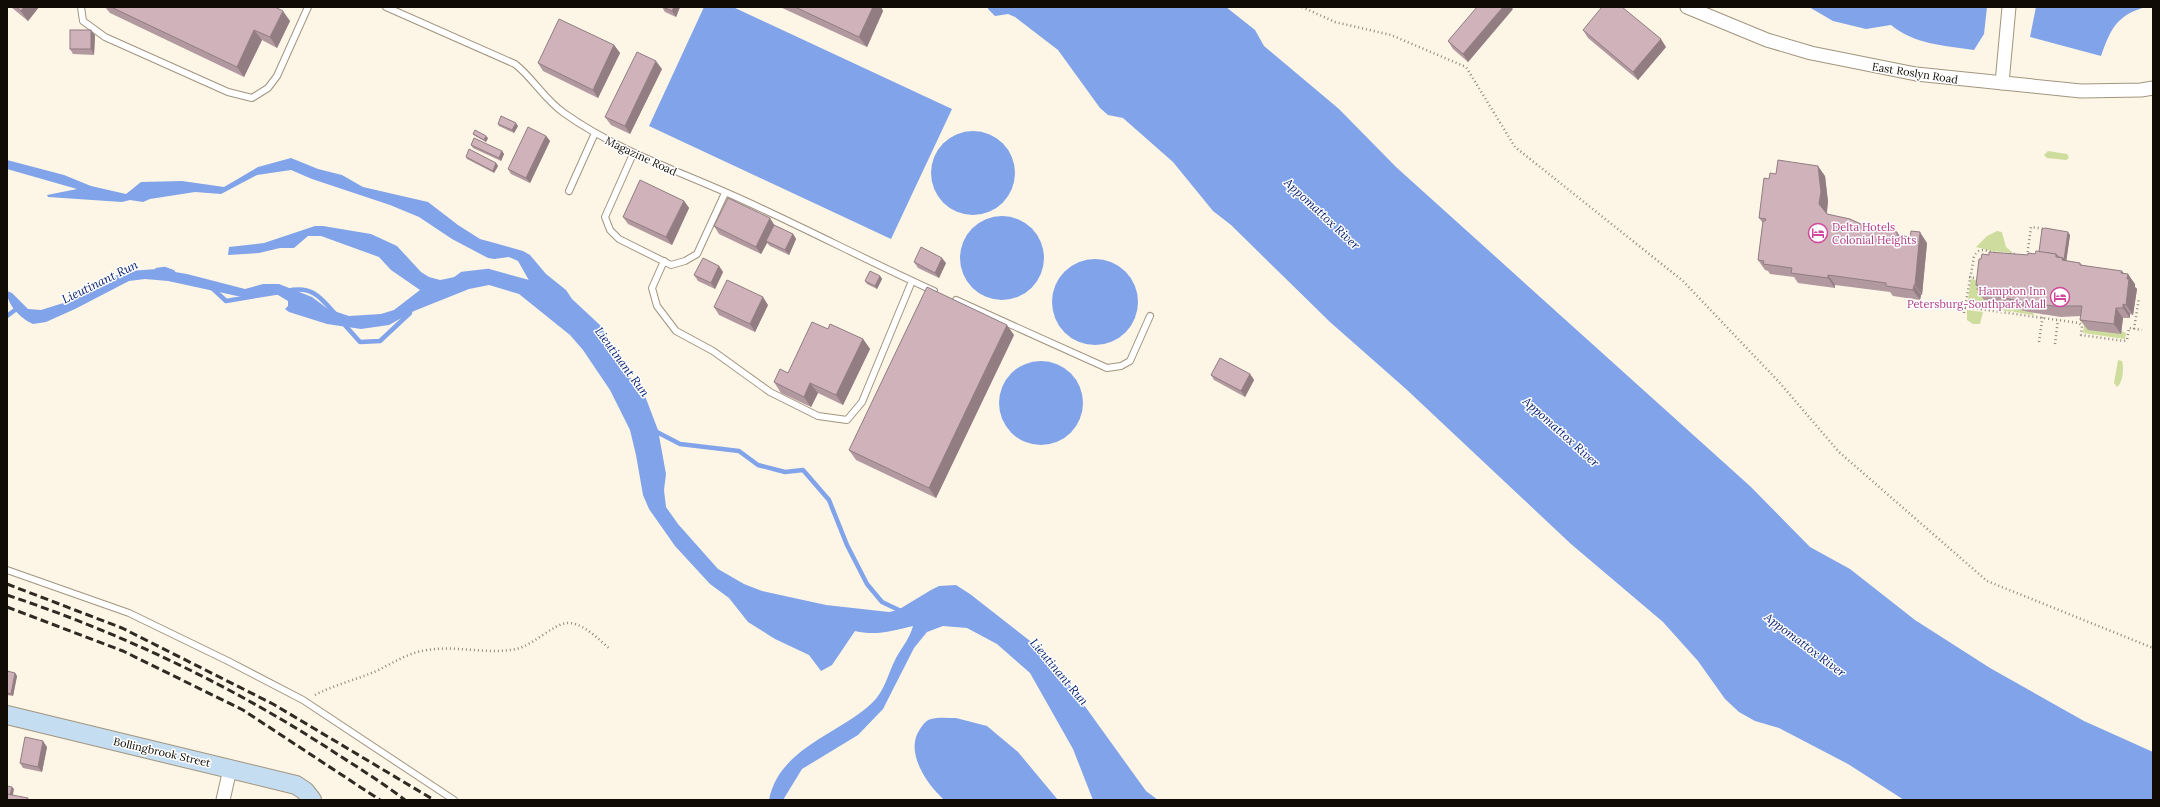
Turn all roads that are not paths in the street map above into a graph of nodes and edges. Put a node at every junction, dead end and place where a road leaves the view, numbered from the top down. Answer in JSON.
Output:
{"nodes":[{"id":1,"x":81,"y":7,"type":"edge"},
{"id":2,"x":308,"y":7,"type":"edge"},
{"id":3,"x":386,"y":7,"type":"edge"},
{"id":4,"x":1687,"y":7,"type":"edge"},
{"id":5,"x":2009,"y":7,"type":"edge"},
{"id":6,"x":2002,"y":83,"type":"junction"},
{"id":7,"x":2153,"y":88,"type":"edge"},
{"id":8,"x":595,"y":133,"type":"junction"},
{"id":9,"x":632,"y":154,"type":"junction"},
{"id":10,"x":569,"y":191,"type":"dead end"},
{"id":11,"x":725,"y":193,"type":"junction"},
{"id":12,"x":664,"y":261,"type":"junction"},
{"id":13,"x":912,"y":281,"type":"junction"},
{"id":14,"x":941,"y":294,"type":"edge"},
{"id":15,"x":948,"y":297,"type":"edge"},
{"id":16,"x":1150,"y":316,"type":"dead end"},
{"id":17,"x":7,"y":570,"type":"edge"},
{"id":18,"x":7,"y":715,"type":"edge"},
{"id":19,"x":230,"y":769,"type":"junction"},
{"id":20,"x":224,"y":800,"type":"edge"},
{"id":21,"x":312,"y":800,"type":"edge"},
{"id":22,"x":454,"y":800,"type":"edge"}],
"edges":[{"from":1,"to":2,"type":"lane"},
{"from":3,"to":8,"type":"lane","name":"Magazine Road"},
{"from":4,"to":6,"type":"street","name":"East Roslyn Road"},
{"from":5,"to":6,"type":"street"},
{"from":6,"to":7,"type":"street","name":"East Roslyn Road"},
{"from":8,"to":9,"type":"lane","name":"Magazine Road"},
{"from":8,"to":10,"type":"lane"},
{"from":9,"to":11,"type":"lane","name":"Magazine Road"},
{"from":9,"to":12,"type":"lane"},
{"from":11,"to":12,"type":"lane"},
{"from":11,"to":13,"type":"lane","name":"Magazine Road"},
{"from":12,"to":13,"type":"lane"},
{"from":13,"to":14,"type":"lane","name":"Magazine Road"},
{"from":15,"to":16,"type":"lane"},
{"from":17,"to":22,"type":"lane"},
{"from":18,"to":19,"type":"street","name":"Bollingbrook Street"},
{"from":19,"to":20,"type":"street"},
{"from":19,"to":21,"type":"street","name":"Bollingbrook Street"}]}
